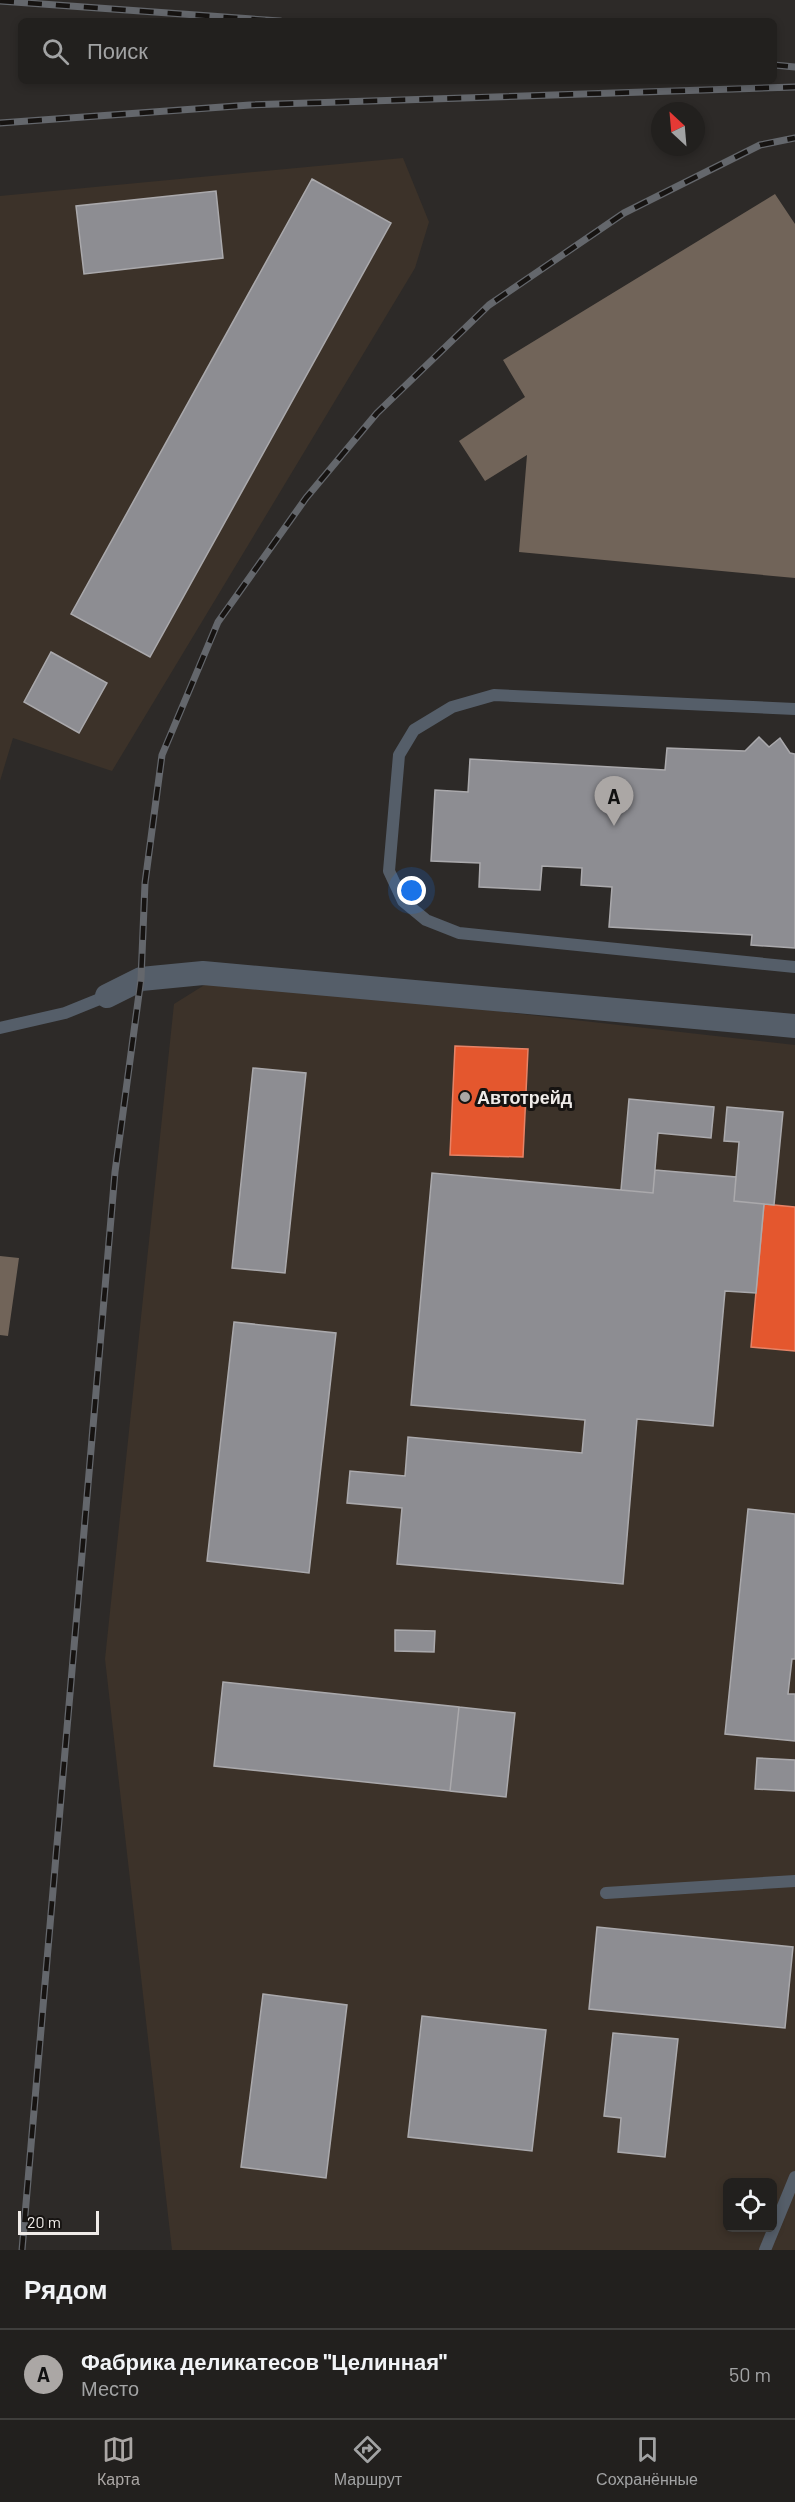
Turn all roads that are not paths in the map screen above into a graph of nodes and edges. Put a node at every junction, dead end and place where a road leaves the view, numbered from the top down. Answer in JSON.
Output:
{"nodes":[{"id":1,"x":795,"y":709,"type":"edge"},
{"id":2,"x":795,"y":967,"type":"edge"},
{"id":3,"x":107,"y":996,"type":"joint"},
{"id":4,"x":795,"y":1026,"type":"edge"},
{"id":5,"x":0,"y":1028,"type":"edge"},
{"id":6,"x":795,"y":1881,"type":"edge"},
{"id":7,"x":606,"y":1893,"type":"dead end"},
{"id":8,"x":795,"y":2177,"type":"edge"},
{"id":9,"x":765,"y":2250,"type":"edge"}],
"edges":[{"from":1,"to":2,"type":"lane"},
{"from":3,"to":4,"type":"street"},
{"from":3,"to":5,"type":"lane"},
{"from":6,"to":7,"type":"lane"},
{"from":8,"to":9,"type":"lane"}]}
